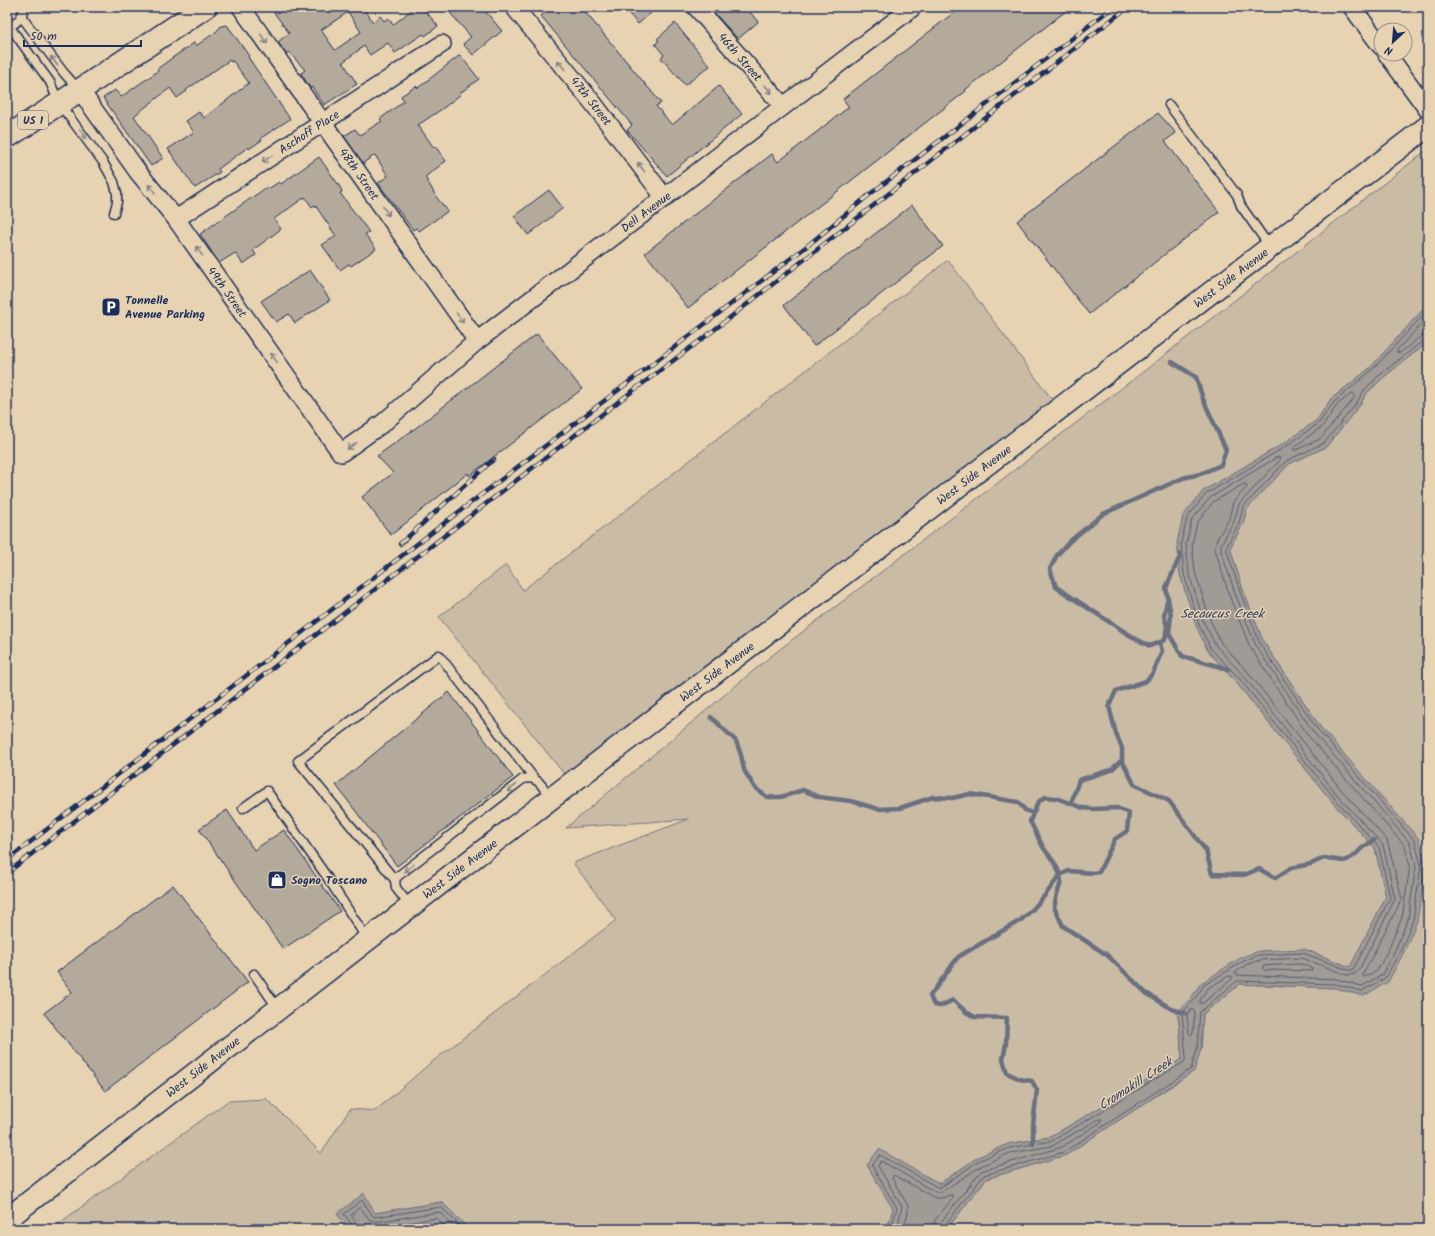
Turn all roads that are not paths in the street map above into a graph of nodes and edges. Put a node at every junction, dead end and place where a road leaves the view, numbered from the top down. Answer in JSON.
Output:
{"nodes":[{"id":1,"x":24,"y":7,"type":"edge"},
{"id":2,"x":205,"y":7,"type":"edge"},
{"id":3,"x":241,"y":7,"type":"edge"},
{"id":4,"x":514,"y":7,"type":"edge"},
{"id":5,"x":696,"y":7,"type":"edge"},
{"id":6,"x":913,"y":7,"type":"edge"},
{"id":7,"x":1352,"y":7,"type":"edge"},
{"id":8,"x":21,"y":16,"type":"junction"},
{"id":9,"x":8,"y":27,"type":"edge"},
{"id":10,"x":1373,"y":35,"type":"edge"},
{"id":11,"x":442,"y":44,"type":"dead end"},
{"id":12,"x":1393,"y":62,"type":"edge"},
{"id":13,"x":80,"y":90,"type":"junction"},
{"id":14,"x":59,"y":103,"type":"junction"},
{"id":15,"x":1169,"y":105,"type":"dead end"},
{"id":16,"x":783,"y":106,"type":"junction"},
{"id":17,"x":1428,"y":110,"type":"edge"},
{"id":18,"x":323,"y":122,"type":"junction"},
{"id":19,"x":1428,"y":126,"type":"edge"},
{"id":20,"x":7,"y":137,"type":"edge"},
{"id":21,"x":665,"y":198,"type":"junction"},
{"id":22,"x":114,"y":213,"type":"dead end"},
{"id":23,"x":176,"y":220,"type":"junction"},
{"id":24,"x":1271,"y":248,"type":"junction"},
{"id":25,"x":477,"y":341,"type":"junction"},
{"id":26,"x":383,"y":424,"type":"joint"},
{"id":27,"x":534,"y":778,"type":"junction"},
{"id":28,"x":552,"y":799,"type":"junction"},
{"id":29,"x":243,"y":808,"type":"dead end"},
{"id":30,"x":395,"y":880,"type":"junction"},
{"id":31,"x":410,"y":907,"type":"junction"},
{"id":32,"x":368,"y":940,"type":"junction"},
{"id":33,"x":254,"y":974,"type":"dead end"},
{"id":34,"x":278,"y":1009,"type":"junction"},
{"id":35,"x":7,"y":1219,"type":"edge"}],
"edges":[{"from":1,"to":8,"type":"lane"},
{"from":2,"to":13,"type":"main road","number":"US 1"},
{"from":3,"to":18,"type":"street","name":"48th Street","one_way":true},
{"from":21,"to":4,"type":"street","name":"47th Street","one_way":true},
{"from":5,"to":16,"type":"street","name":"46th Street","one_way":true},
{"from":6,"to":16,"type":"street","name":"Dell Avenue"},
{"from":7,"to":10,"type":"street"},
{"from":8,"to":9,"type":"lane"},
{"from":13,"to":8,"type":"lane","one_way":true},
{"from":9,"to":14,"type":"lane"},
{"from":11,"to":18,"type":"street","name":"Aschoff Place"},
{"from":12,"to":17,"type":"street"},
{"from":13,"to":14,"type":"main road","number":"US 1"},
{"from":23,"to":13,"type":"street","name":"49th Street","one_way":true},
{"from":14,"to":20,"type":"main road","number":"US 1"},
{"from":14,"to":22,"type":"lane","one_way":true},
{"from":15,"to":24,"type":"lane"},
{"from":16,"to":21,"type":"street","name":"Dell Avenue"},
{"from":18,"to":23,"type":"street","name":"Aschoff Place","one_way":true},
{"from":18,"to":25,"type":"street","name":"48th Street","one_way":true},
{"from":19,"to":24,"type":"street","name":"West Side Avenue"},
{"from":21,"to":25,"type":"street","name":"Dell Avenue"},
{"from":26,"to":23,"type":"street","name":"49th Street","one_way":true},
{"from":24,"to":28,"type":"street","name":"West Side Avenue"},
{"from":25,"to":26,"type":"street","name":"Dell Avenue"},
{"from":27,"to":28,"type":"lane"},
{"from":27,"to":30,"type":"lane","one_way":true},
{"from":27,"to":30,"type":"lane"},
{"from":28,"to":31,"type":"street","name":"West Side Avenue"},
{"from":29,"to":32,"type":"lane"},
{"from":30,"to":31,"type":"lane"},
{"from":31,"to":32,"type":"street","name":"West Side Avenue"},
{"from":32,"to":34,"type":"street","name":"West Side Avenue"},
{"from":33,"to":34,"type":"lane"},
{"from":34,"to":35,"type":"street","name":"West Side Avenue"}]}
